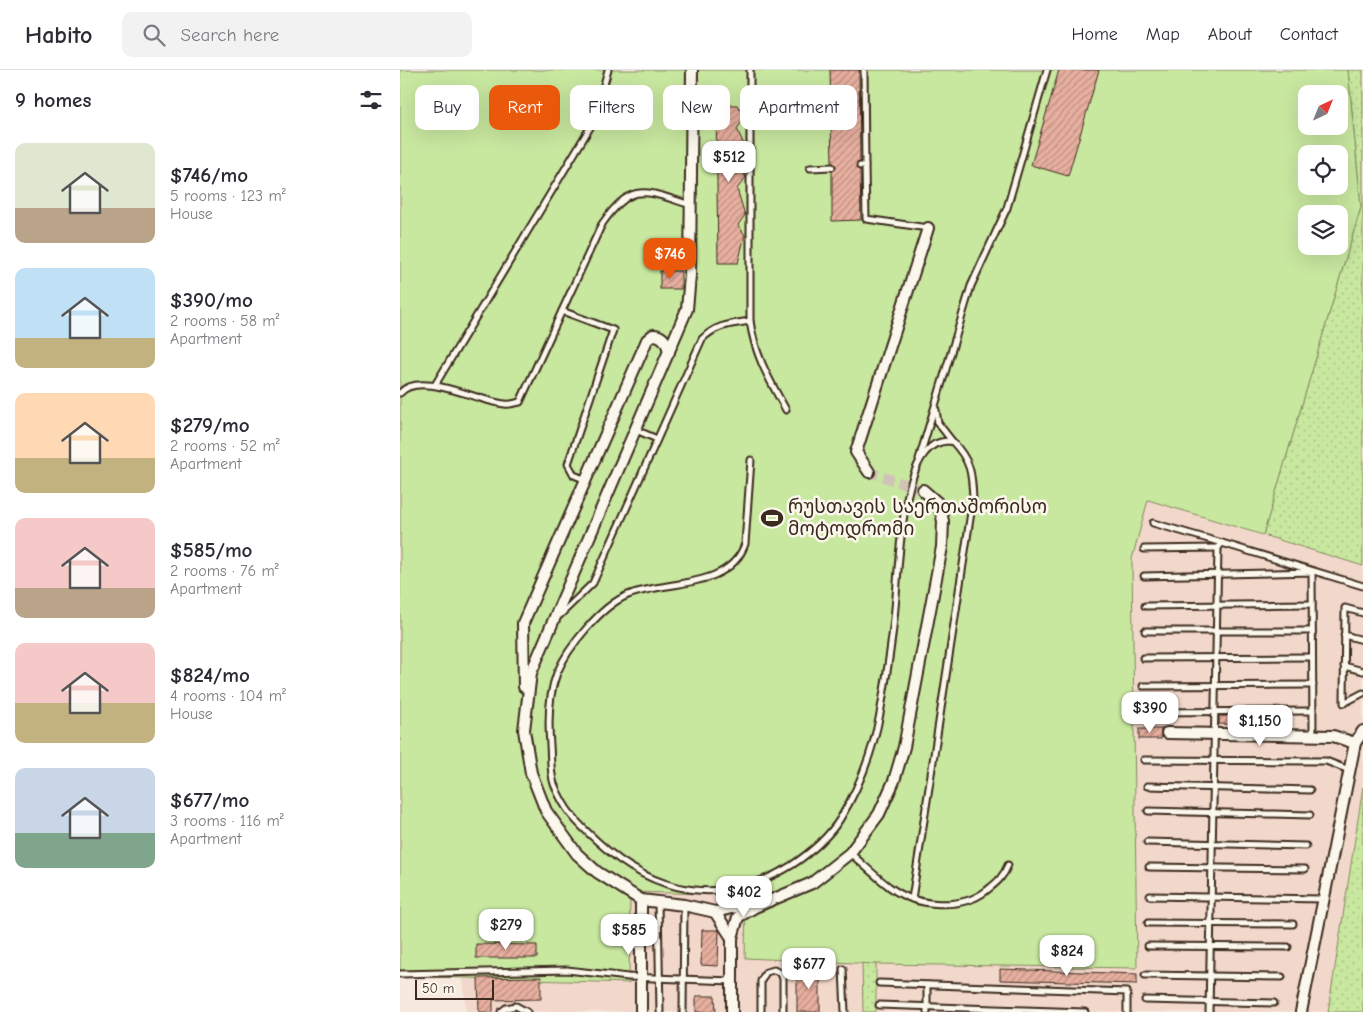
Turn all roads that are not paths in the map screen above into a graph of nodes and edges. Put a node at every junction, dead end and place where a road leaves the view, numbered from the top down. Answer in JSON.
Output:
{"nodes":[{"id":1,"x":608,"y":70,"type":"edge"},
{"id":2,"x":692,"y":70,"type":"edge"},
{"id":3,"x":750,"y":70,"type":"edge"},
{"id":4,"x":864,"y":70,"type":"edge"},
{"id":5,"x":1047,"y":70,"type":"edge"},
{"id":6,"x":832,"y":167,"type":"dead end"},
{"id":7,"x":810,"y":168,"type":"dead end"},
{"id":8,"x":691,"y":205,"type":"junction"},
{"id":9,"x":928,"y":228,"type":"joint"},
{"id":10,"x":562,"y":311,"type":"junction"},
{"id":11,"x":750,"y":321,"type":"junction"},
{"id":12,"x":669,"y":352,"type":"junction"},
{"id":13,"x":435,"y":385,"type":"junction"},
{"id":14,"x":400,"y":393,"type":"edge"},
{"id":15,"x":935,"y":407,"type":"junction"},
{"id":16,"x":786,"y":410,"type":"dead end"},
{"id":17,"x":636,"y":430,"type":"junction"},
{"id":18,"x":657,"y":439,"type":"junction"},
{"id":19,"x":952,"y":441,"type":"junction"},
{"id":20,"x":751,"y":460,"type":"dead end"},
{"id":21,"x":916,"y":467,"type":"junction"},
{"id":22,"x":869,"y":472,"type":"tunnel mouth"},
{"id":23,"x":586,"y":480,"type":"junction"},
{"id":24,"x":923,"y":490,"type":"tunnel mouth"},
{"id":25,"x":1153,"y":523,"type":"dead end"},
{"id":26,"x":1220,"y":546,"type":"junction"},
{"id":27,"x":1144,"y":549,"type":"dead end"},
{"id":28,"x":1312,"y":572,"type":"junction"},
{"id":29,"x":1218,"y":574,"type":"junction"},
{"id":30,"x":1144,"y":576,"type":"dead end"},
{"id":31,"x":1363,"y":586,"type":"edge"},
{"id":32,"x":1312,"y":604,"type":"junction"},
{"id":33,"x":1217,"y":605,"type":"junction"},
{"id":34,"x":1144,"y":606,"type":"dead end"},
{"id":35,"x":1363,"y":613,"type":"edge"},
{"id":36,"x":551,"y":625,"type":"junction"},
{"id":37,"x":1145,"y":631,"type":"dead end"},
{"id":38,"x":1216,"y":631,"type":"junction"},
{"id":39,"x":1312,"y":631,"type":"junction"},
{"id":40,"x":1344,"y":635,"type":"junction"},
{"id":41,"x":1363,"y":640,"type":"edge"},
{"id":42,"x":1216,"y":657,"type":"junction"},
{"id":43,"x":1312,"y":657,"type":"junction"},
{"id":44,"x":1143,"y":658,"type":"dead end"},
{"id":45,"x":1344,"y":666,"type":"junction"},
{"id":46,"x":1363,"y":671,"type":"edge"},
{"id":47,"x":1313,"y":685,"type":"junction"},
{"id":48,"x":1143,"y":686,"type":"dead end"},
{"id":49,"x":1215,"y":686,"type":"junction"},
{"id":50,"x":1363,"y":693,"type":"edge"},
{"id":51,"x":1145,"y":712,"type":"dead end"},
{"id":52,"x":1214,"y":712,"type":"junction"},
{"id":53,"x":1313,"y":712,"type":"junction"},
{"id":54,"x":524,"y":730,"type":"junction"},
{"id":55,"x":1363,"y":731,"type":"edge"},
{"id":56,"x":1168,"y":733,"type":"dead end"},
{"id":57,"x":1214,"y":733,"type":"junction"},
{"id":58,"x":1313,"y":735,"type":"junction"},
{"id":59,"x":1354,"y":743,"type":"junction"},
{"id":60,"x":1144,"y":760,"type":"dead end"},
{"id":61,"x":1213,"y":761,"type":"junction"},
{"id":62,"x":1349,"y":770,"type":"junction"},
{"id":63,"x":1147,"y":786,"type":"dead end"},
{"id":64,"x":1213,"y":787,"type":"junction"},
{"id":65,"x":1310,"y":790,"type":"dead end"},
{"id":66,"x":1148,"y":811,"type":"dead end"},
{"id":67,"x":1212,"y":813,"type":"junction"},
{"id":68,"x":1310,"y":815,"type":"dead end"},
{"id":69,"x":1147,"y":842,"type":"dead end"},
{"id":70,"x":1212,"y":843,"type":"junction"},
{"id":71,"x":1306,"y":846,"type":"dead end"},
{"id":72,"x":850,"y":853,"type":"junction"},
{"id":73,"x":1008,"y":865,"type":"dead end"},
{"id":74,"x":1149,"y":866,"type":"dead end"},
{"id":75,"x":1211,"y":868,"type":"junction"},
{"id":76,"x":1305,"y":869,"type":"dead end"},
{"id":77,"x":1150,"y":896,"type":"dead end"},
{"id":78,"x":1210,"y":897,"type":"junction"},
{"id":79,"x":1323,"y":898,"type":"junction"},
{"id":80,"x":912,"y":899,"type":"junction"},
{"id":81,"x":641,"y":900,"type":"junction"},
{"id":82,"x":769,"y":901,"type":"junction"},
{"id":83,"x":658,"y":902,"type":"junction"},
{"id":84,"x":684,"y":905,"type":"junction"},
{"id":85,"x":715,"y":912,"type":"junction"},
{"id":86,"x":1148,"y":922,"type":"dead end"},
{"id":87,"x":1210,"y":923,"type":"junction"},
{"id":88,"x":1293,"y":924,"type":"dead end"},
{"id":89,"x":732,"y":938,"type":"junction"},
{"id":90,"x":1148,"y":946,"type":"dead end"},
{"id":91,"x":1210,"y":946,"type":"junction"},
{"id":92,"x":1288,"y":947,"type":"dead end"},
{"id":93,"x":843,"y":969,"type":"dead end"},
{"id":94,"x":400,"y":974,"type":"edge"},
{"id":95,"x":1145,"y":975,"type":"dead end"},
{"id":96,"x":1209,"y":976,"type":"junction"},
{"id":97,"x":1282,"y":977,"type":"dead end"},
{"id":98,"x":641,"y":978,"type":"junction"},
{"id":99,"x":659,"y":979,"type":"junction"},
{"id":100,"x":683,"y":979,"type":"junction"},
{"id":101,"x":732,"y":980,"type":"junction"},
{"id":102,"x":879,"y":983,"type":"dead end"},
{"id":103,"x":928,"y":985,"type":"junction"},
{"id":104,"x":1145,"y":1000,"type":"dead end"},
{"id":105,"x":1209,"y":1002,"type":"junction"},
{"id":106,"x":1274,"y":1003,"type":"dead end"},
{"id":107,"x":879,"y":1005,"type":"dead end"},
{"id":108,"x":927,"y":1009,"type":"edge"},
{"id":109,"x":501,"y":1012,"type":"edge"},
{"id":110,"x":527,"y":1012,"type":"edge"},
{"id":111,"x":641,"y":1012,"type":"edge"},
{"id":112,"x":660,"y":1012,"type":"edge"},
{"id":113,"x":683,"y":1012,"type":"edge"},
{"id":114,"x":732,"y":1012,"type":"edge"},
{"id":115,"x":761,"y":1012,"type":"edge"},
{"id":116,"x":783,"y":1012,"type":"edge"},
{"id":117,"x":845,"y":1012,"type":"edge"},
{"id":118,"x":1085,"y":1012,"type":"edge"},
{"id":119,"x":1127,"y":1012,"type":"edge"},
{"id":120,"x":1209,"y":1012,"type":"edge"},
{"id":121,"x":1301,"y":1012,"type":"edge"}],
"edges":[{"from":1,"to":13,"type":"lane"},
{"from":2,"to":8,"type":"street"},
{"from":3,"to":11,"type":"lane"},
{"from":4,"to":9,"type":"lane"},
{"from":5,"to":15,"type":"lane"},
{"from":6,"to":7,"type":"lane"},
{"from":8,"to":10,"type":"lane"},
{"from":8,"to":12,"type":"street"},
{"from":9,"to":22,"type":"street"},
{"from":10,"to":13,"type":"lane"},
{"from":10,"to":23,"type":"lane"},
{"from":11,"to":16,"type":"lane"},
{"from":11,"to":18,"type":"lane"},
{"from":12,"to":17,"type":"street"},
{"from":12,"to":23,"type":"street"},
{"from":13,"to":14,"type":"lane"},
{"from":15,"to":19,"type":"lane"},
{"from":15,"to":21,"type":"lane"},
{"from":17,"to":18,"type":"lane"},
{"from":17,"to":36,"type":"street"},
{"from":18,"to":36,"type":"lane"},
{"from":19,"to":21,"type":"lane"},
{"from":19,"to":80,"type":"lane"},
{"from":20,"to":21,"type":"lane"},
{"from":23,"to":54,"type":"street"},
{"from":24,"to":72,"type":"street"},
{"from":25,"to":26,"type":"lane"},
{"from":26,"to":27,"type":"lane"},
{"from":26,"to":28,"type":"lane"},
{"from":26,"to":29,"type":"lane"},
{"from":28,"to":29,"type":"lane"},
{"from":28,"to":31,"type":"lane"},
{"from":28,"to":32,"type":"lane"},
{"from":29,"to":30,"type":"lane"},
{"from":29,"to":33,"type":"lane"},
{"from":32,"to":33,"type":"lane"},
{"from":32,"to":39,"type":"lane"},
{"from":33,"to":34,"type":"lane"},
{"from":33,"to":38,"type":"lane"},
{"from":35,"to":40,"type":"lane"},
{"from":36,"to":54,"type":"street"},
{"from":37,"to":38,"type":"lane"},
{"from":38,"to":39,"type":"lane"},
{"from":38,"to":42,"type":"lane"},
{"from":39,"to":43,"type":"lane"},
{"from":40,"to":41,"type":"lane"},
{"from":40,"to":45,"type":"lane"},
{"from":42,"to":43,"type":"lane"},
{"from":42,"to":44,"type":"lane"},
{"from":42,"to":49,"type":"lane"},
{"from":43,"to":47,"type":"lane"},
{"from":45,"to":46,"type":"lane"},
{"from":45,"to":50,"type":"lane"},
{"from":47,"to":49,"type":"lane"},
{"from":47,"to":53,"type":"lane"},
{"from":48,"to":49,"type":"lane"},
{"from":49,"to":52,"type":"lane"},
{"from":51,"to":52,"type":"lane"},
{"from":52,"to":53,"type":"lane"},
{"from":52,"to":57,"type":"lane"},
{"from":53,"to":58,"type":"lane"},
{"from":54,"to":81,"type":"street"},
{"from":55,"to":59,"type":"street"},
{"from":56,"to":57,"type":"street"},
{"from":57,"to":58,"type":"street"},
{"from":57,"to":61,"type":"lane"},
{"from":58,"to":59,"type":"street"},
{"from":59,"to":62,"type":"street"},
{"from":60,"to":61,"type":"lane"},
{"from":61,"to":62,"type":"lane"},
{"from":61,"to":64,"type":"lane"},
{"from":62,"to":79,"type":"street"},
{"from":63,"to":64,"type":"lane"},
{"from":64,"to":65,"type":"lane"},
{"from":64,"to":67,"type":"lane"},
{"from":66,"to":67,"type":"lane"},
{"from":67,"to":68,"type":"lane"},
{"from":67,"to":70,"type":"lane"},
{"from":69,"to":70,"type":"lane"},
{"from":70,"to":71,"type":"lane"},
{"from":70,"to":75,"type":"lane"},
{"from":72,"to":80,"type":"lane"},
{"from":72,"to":82,"type":"street"},
{"from":73,"to":80,"type":"lane"},
{"from":74,"to":75,"type":"lane"},
{"from":75,"to":76,"type":"lane"},
{"from":75,"to":78,"type":"lane"},
{"from":77,"to":78,"type":"lane"},
{"from":78,"to":79,"type":"lane"},
{"from":78,"to":87,"type":"lane"},
{"from":79,"to":121,"type":"street"},
{"from":81,"to":83,"type":"street"},
{"from":81,"to":98,"type":"street"},
{"from":82,"to":85,"type":"street"},
{"from":82,"to":89,"type":"street"},
{"from":83,"to":84,"type":"street"},
{"from":83,"to":99,"type":"lane"},
{"from":84,"to":85,"type":"street"},
{"from":84,"to":100,"type":"lane"},
{"from":85,"to":89,"type":"street"},
{"from":86,"to":87,"type":"lane"},
{"from":87,"to":88,"type":"lane"},
{"from":87,"to":91,"type":"lane"},
{"from":89,"to":101,"type":"street"},
{"from":90,"to":91,"type":"lane"},
{"from":91,"to":92,"type":"lane"},
{"from":91,"to":96,"type":"lane"},
{"from":93,"to":117,"type":"lane"},
{"from":94,"to":98,"type":"lane"},
{"from":95,"to":96,"type":"lane"},
{"from":96,"to":97,"type":"lane"},
{"from":96,"to":105,"type":"lane"},
{"from":98,"to":99,"type":"lane"},
{"from":98,"to":111,"type":"street"},
{"from":99,"to":100,"type":"lane"},
{"from":99,"to":112,"type":"lane"},
{"from":100,"to":101,"type":"lane"},
{"from":100,"to":113,"type":"lane"},
{"from":101,"to":114,"type":"street"},
{"from":102,"to":103,"type":"lane"},
{"from":103,"to":108,"type":"lane"},
{"from":103,"to":119,"type":"lane"},
{"from":104,"to":105,"type":"lane"},
{"from":105,"to":106,"type":"lane"},
{"from":105,"to":120,"type":"lane"},
{"from":107,"to":108,"type":"lane"},
{"from":108,"to":118,"type":"lane"},
{"from":109,"to":110,"type":"lane"},
{"from":115,"to":116,"type":"lane"}]}
